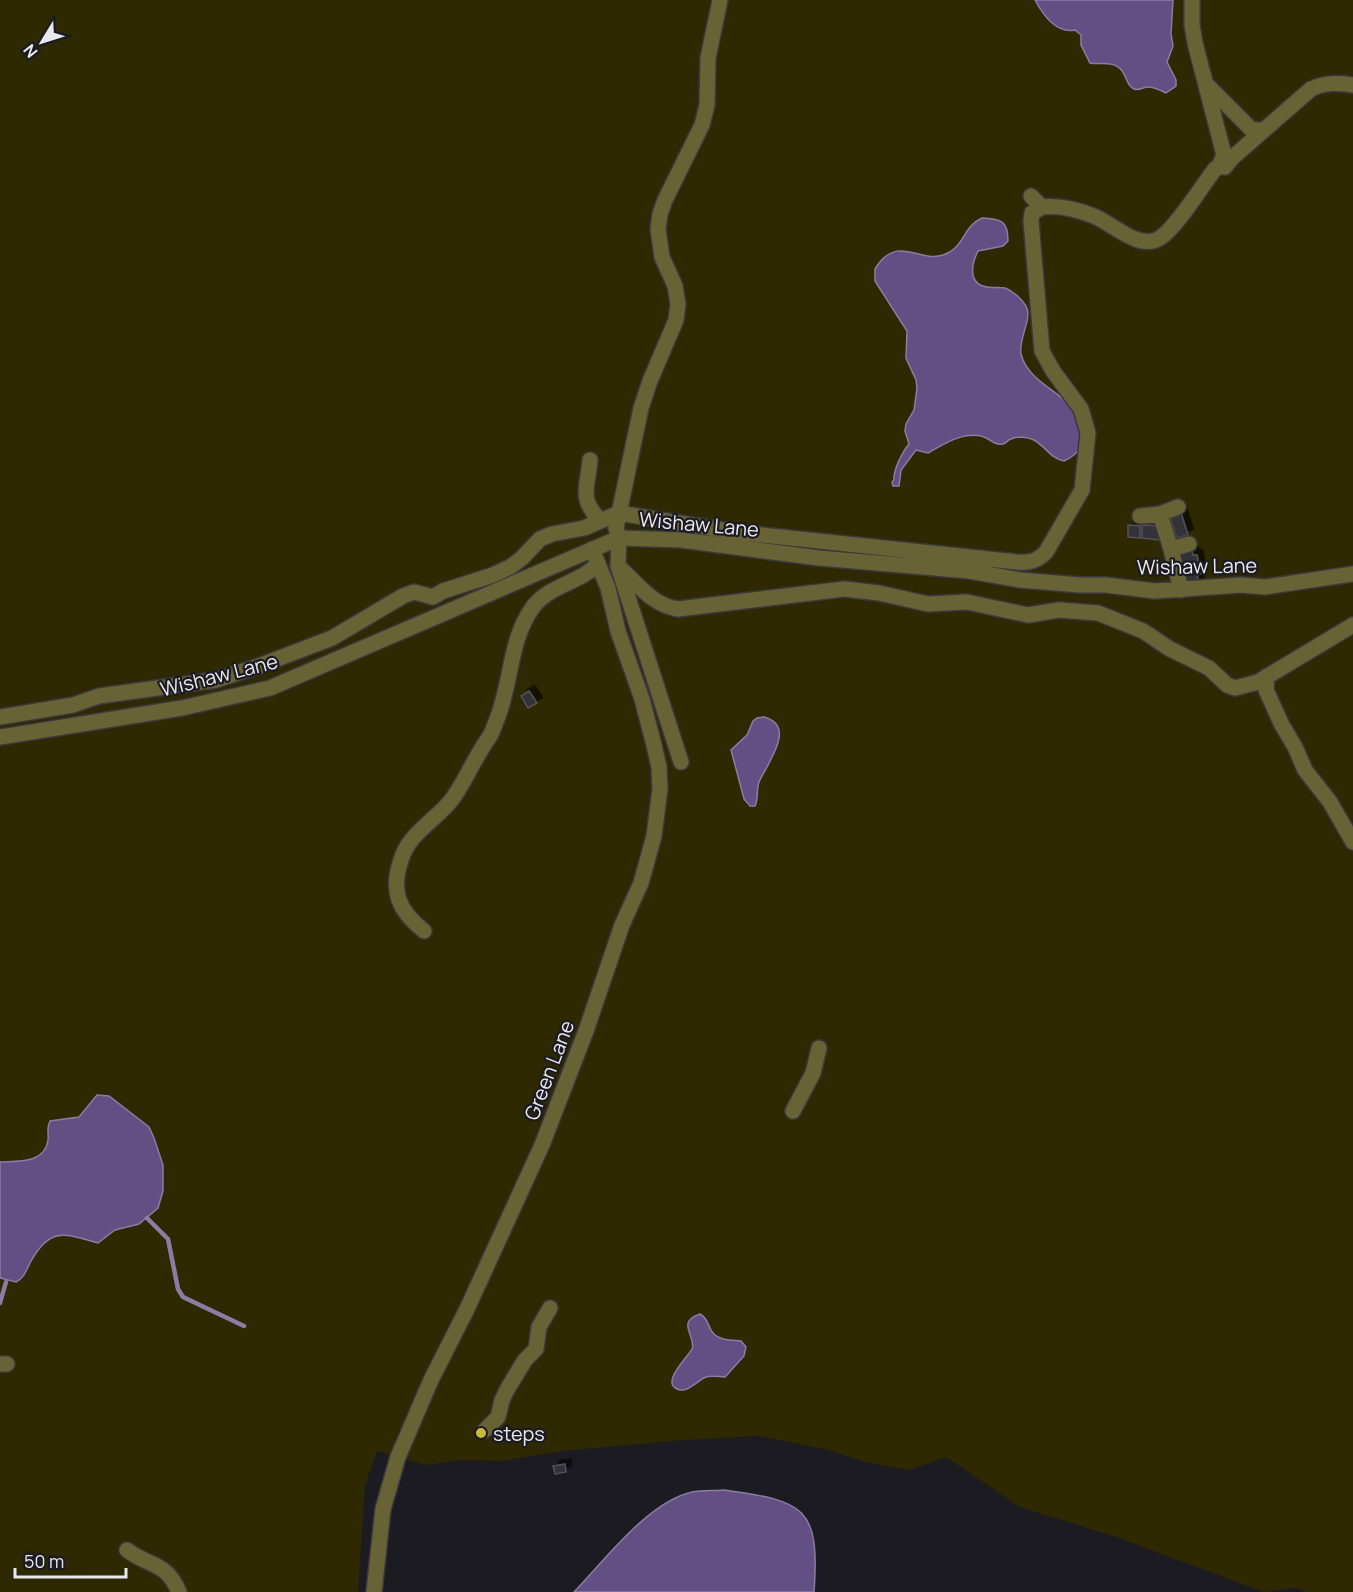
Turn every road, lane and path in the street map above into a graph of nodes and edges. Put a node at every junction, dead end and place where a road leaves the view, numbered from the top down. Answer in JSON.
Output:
{"nodes":[{"id":1,"x":720,"y":0,"type":"edge"},
{"id":2,"x":1192,"y":0,"type":"edge"},
{"id":3,"x":1353,"y":85,"type":"edge"},
{"id":4,"x":1217,"y":101,"type":"junction"},
{"id":5,"x":1256,"y":133,"type":"junction"},
{"id":6,"x":1225,"y":160,"type":"junction"},
{"id":7,"x":590,"y":460,"type":"dead end"},
{"id":8,"x":1178,"y":507,"type":"dead end"},
{"id":9,"x":619,"y":513,"type":"junction"},
{"id":10,"x":1160,"y":514,"type":"junction"},
{"id":11,"x":1140,"y":516,"type":"dead end"},
{"id":12,"x":600,"y":520,"type":"junction"},
{"id":13,"x":619,"y":538,"type":"junction"},
{"id":14,"x":1189,"y":544,"type":"dead end"},
{"id":15,"x":592,"y":549,"type":"junction"},
{"id":16,"x":1171,"y":549,"type":"junction"},
{"id":17,"x":597,"y":565,"type":"junction"},
{"id":18,"x":618,"y":566,"type":"junction"},
{"id":19,"x":1353,"y":574,"type":"edge"},
{"id":20,"x":1181,"y":590,"type":"junction"},
{"id":21,"x":1353,"y":626,"type":"edge"},
{"id":22,"x":1268,"y":676,"type":"junction"},
{"id":23,"x":0,"y":717,"type":"edge"},
{"id":24,"x":0,"y":737,"type":"edge"},
{"id":25,"x":681,"y":762,"type":"dead end"},
{"id":26,"x":1353,"y":842,"type":"edge"},
{"id":27,"x":424,"y":931,"type":"dead end"},
{"id":28,"x":819,"y":1048,"type":"dead end"},
{"id":29,"x":793,"y":1111,"type":"dead end"},
{"id":30,"x":550,"y":1308,"type":"dead end"},
{"id":31,"x":485,"y":1430,"type":"dead end"},
{"id":32,"x":127,"y":1550,"type":"dead end"},
{"id":33,"x":178,"y":1592,"type":"edge"},
{"id":34,"x":374,"y":1592,"type":"edge"}],
"edges":[{"from":1,"to":9,"type":"street"},
{"from":2,"to":4,"type":"street"},
{"from":3,"to":5,"type":"street"},
{"from":4,"to":5,"type":"street"},
{"from":4,"to":6,"type":"street"},
{"from":5,"to":6,"type":"street"},
{"from":6,"to":9,"type":"street"},
{"from":7,"to":12,"type":"street"},
{"from":8,"to":10,"type":"street"},
{"from":9,"to":12,"type":"street"},
{"from":9,"to":13,"type":"street"},
{"from":10,"to":11,"type":"street"},
{"from":10,"to":16,"type":"street"},
{"from":12,"to":23,"type":"street"},
{"from":13,"to":15,"type":"street","name":"Wishaw Lane"},
{"from":13,"to":18,"type":"street"},
{"from":13,"to":20,"type":"street","name":"Wishaw Lane"},
{"from":14,"to":16,"type":"street"},
{"from":15,"to":17,"type":"street","name":"Green Lane"},
{"from":15,"to":24,"type":"street","name":"Wishaw Lane"},
{"from":16,"to":20,"type":"street"},
{"from":17,"to":27,"type":"street"},
{"from":17,"to":34,"type":"street","name":"Green Lane"},
{"from":18,"to":22,"type":"street"},
{"from":18,"to":25,"type":"street"},
{"from":19,"to":20,"type":"street","name":"Wishaw Lane"},
{"from":21,"to":22,"type":"street"},
{"from":22,"to":26,"type":"street"},
{"from":28,"to":29,"type":"street"},
{"from":30,"to":31,"type":"street"},
{"from":32,"to":33,"type":"street"}]}
